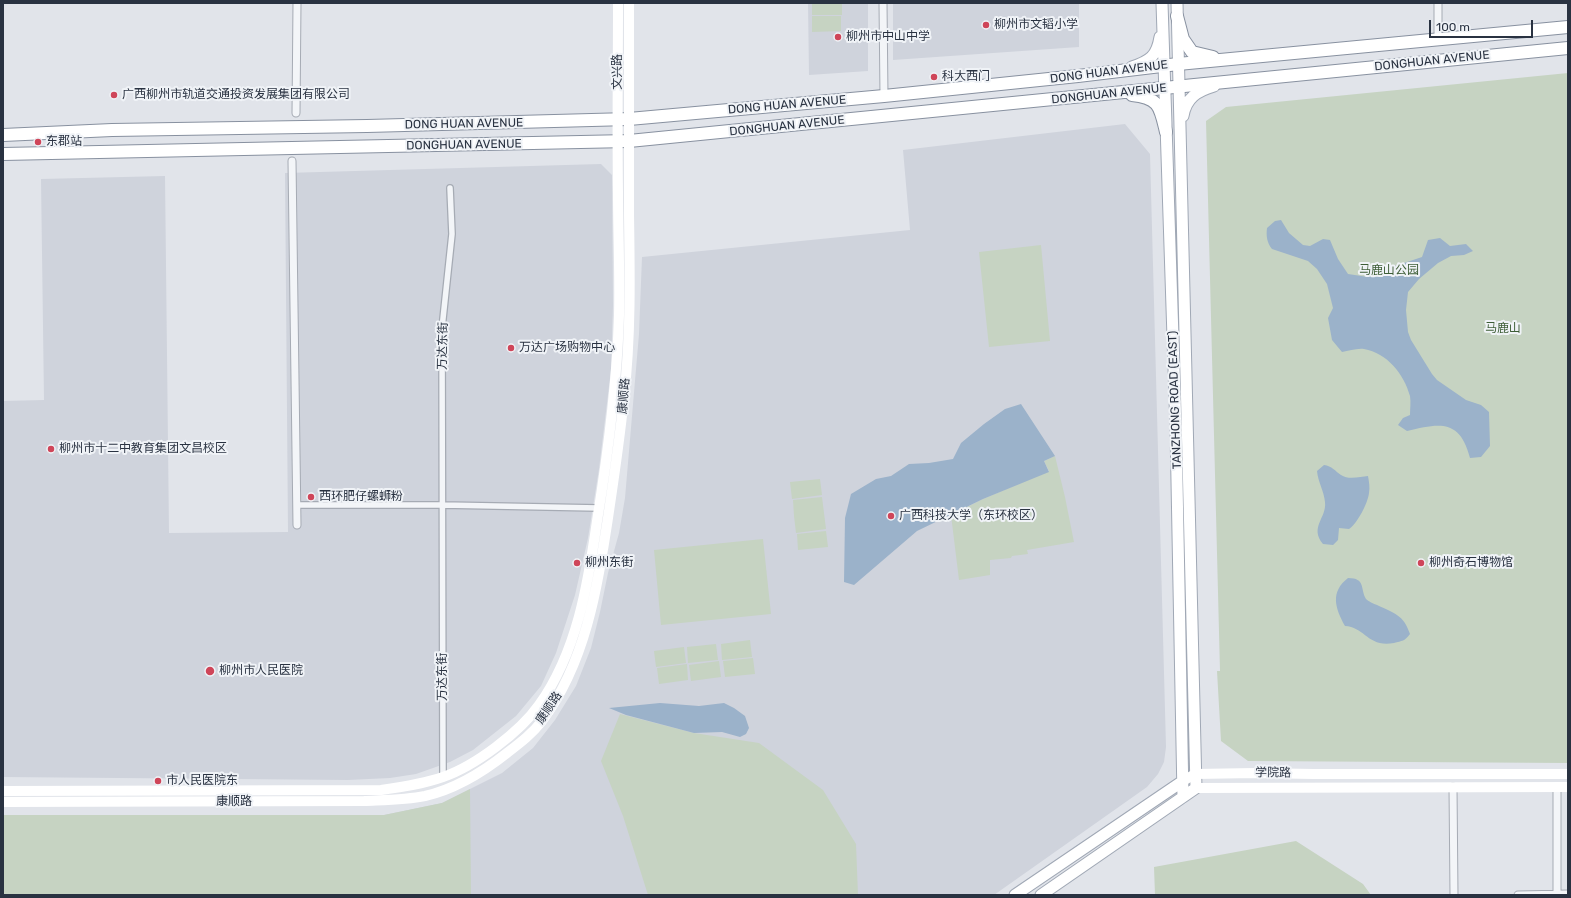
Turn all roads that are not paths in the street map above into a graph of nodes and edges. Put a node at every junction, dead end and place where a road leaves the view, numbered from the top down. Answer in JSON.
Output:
{"nodes":[{"id":1,"x":297,"y":3,"type":"edge"},
{"id":2,"x":618,"y":3,"type":"edge"},
{"id":3,"x":629,"y":3,"type":"edge"},
{"id":4,"x":883,"y":3,"type":"edge"},
{"id":5,"x":1162,"y":3,"type":"edge"},
{"id":6,"x":1177,"y":3,"type":"edge"},
{"id":7,"x":1438,"y":3,"type":"edge"},
{"id":8,"x":1177,"y":16,"type":"junction"},
{"id":9,"x":1163,"y":18,"type":"junction"},
{"id":10,"x":1568,"y":27,"type":"edge"},
{"id":11,"x":1438,"y":39,"type":"junction"},
{"id":12,"x":1568,"y":48,"type":"edge"},
{"id":13,"x":1230,"y":59,"type":"junction"},
{"id":14,"x":1178,"y":64,"type":"junction"},
{"id":15,"x":1164,"y":66,"type":"junction"},
{"id":16,"x":1124,"y":70,"type":"junction"},
{"id":17,"x":1227,"y":81,"type":"junction"},
{"id":18,"x":1179,"y":86,"type":"junction"},
{"id":19,"x":1165,"y":88,"type":"junction"},
{"id":20,"x":1113,"y":94,"type":"junction"},
{"id":21,"x":884,"y":96,"type":"junction"},
{"id":22,"x":296,"y":112,"type":"dead end"},
{"id":23,"x":623,"y":120,"type":"junction"},
{"id":24,"x":1166,"y":132,"type":"junction"},
{"id":25,"x":1180,"y":133,"type":"junction"},
{"id":26,"x":3,"y":135,"type":"edge"},
{"id":27,"x":624,"y":142,"type":"junction"},
{"id":28,"x":3,"y":154,"type":"edge"},
{"id":29,"x":292,"y":161,"type":"dead end"},
{"id":30,"x":450,"y":188,"type":"dead end"},
{"id":31,"x":442,"y":505,"type":"junction"},
{"id":32,"x":297,"y":506,"type":"junction"},
{"id":33,"x":600,"y":508,"type":"junction"},
{"id":34,"x":297,"y":525,"type":"dead end"},
{"id":35,"x":1195,"y":774,"type":"junction"},
{"id":36,"x":1568,"y":774,"type":"edge"},
{"id":37,"x":443,"y":777,"type":"junction"},
{"id":38,"x":1183,"y":781,"type":"junction"},
{"id":39,"x":1453,"y":787,"type":"junction"},
{"id":40,"x":1557,"y":787,"type":"junction"},
{"id":41,"x":1568,"y":787,"type":"edge"},
{"id":42,"x":1196,"y":788,"type":"junction"},
{"id":43,"x":3,"y":791,"type":"edge"},
{"id":44,"x":1183,"y":797,"type":"junction"},
{"id":45,"x":3,"y":802,"type":"edge"},
{"id":46,"x":1557,"y":894,"type":"edge"},
{"id":47,"x":1568,"y":894,"type":"edge"},
{"id":48,"x":1015,"y":895,"type":"edge"},
{"id":49,"x":1041,"y":895,"type":"edge"},
{"id":50,"x":1454,"y":895,"type":"edge"},
{"id":51,"x":1518,"y":895,"type":"edge"}],
"edges":[{"from":1,"to":22,"type":"street"},
{"from":2,"to":23,"type":"main road","name":"文兴路"},
{"from":3,"to":23,"type":"main road","name":"文兴路"},
{"from":4,"to":21,"type":"street"},
{"from":5,"to":9,"type":"main road","name":"TANZHONG ROAD (EAST)"},
{"from":6,"to":8,"type":"main road","name":"TANZHONG ROAD (EAST)"},
{"from":7,"to":11,"type":"street"},
{"from":8,"to":13,"type":"highway"},
{"from":8,"to":14,"type":"main road","name":"TANZHONG ROAD (EAST)"},
{"from":9,"to":15,"type":"main road","name":"TANZHONG ROAD (EAST)"},
{"from":9,"to":16,"type":"main road"},
{"from":10,"to":11,"type":"highway","name":"DONG HUAN AVENUE"},
{"from":11,"to":13,"type":"highway","name":"DONG HUAN AVENUE"},
{"from":12,"to":17,"type":"highway","name":"DONGHUAN AVENUE"},
{"from":13,"to":14,"type":"highway","name":"DONG HUAN AVENUE"},
{"from":14,"to":15,"type":"highway","name":"DONG HUAN AVENUE"},
{"from":14,"to":18,"type":"main road","name":"TANZHONG ROAD (EAST)"},
{"from":15,"to":16,"type":"highway","name":"DONG HUAN AVENUE"},
{"from":15,"to":19,"type":"main road","name":"TANZHONG ROAD (EAST)"},
{"from":16,"to":21,"type":"highway","name":"DONG HUAN AVENUE"},
{"from":17,"to":18,"type":"highway","name":"DONGHUAN AVENUE"},
{"from":17,"to":25,"type":"main road"},
{"from":18,"to":19,"type":"highway","name":"DONGHUAN AVENUE"},
{"from":18,"to":25,"type":"main road","name":"TANZHONG ROAD (EAST)"},
{"from":19,"to":20,"type":"highway","name":"DONGHUAN AVENUE"},
{"from":19,"to":24,"type":"main road","name":"TANZHONG ROAD (EAST)"},
{"from":20,"to":24,"type":"highway"},
{"from":20,"to":27,"type":"highway","name":"DONGHUAN AVENUE"},
{"from":21,"to":23,"type":"highway","name":"DONG HUAN AVENUE"},
{"from":23,"to":26,"type":"highway","name":"DONG HUAN AVENUE"},
{"from":23,"to":27,"type":"main road","name":"文兴路"},
{"from":24,"to":38,"type":"main road","name":"TANZHONG ROAD (EAST)"},
{"from":25,"to":35,"type":"main road","name":"TANZHONG ROAD (EAST)"},
{"from":27,"to":28,"type":"highway","name":"DONGHUAN AVENUE"},
{"from":27,"to":33,"type":"main road","name":"康顺路"},
{"from":27,"to":45,"type":"main road","name":"康顺路"},
{"from":29,"to":32,"type":"street"},
{"from":30,"to":31,"type":"street","name":"万达东街"},
{"from":31,"to":32,"type":"street"},
{"from":31,"to":33,"type":"street"},
{"from":31,"to":37,"type":"street","name":"万达东街"},
{"from":32,"to":34,"type":"street"},
{"from":33,"to":37,"type":"main road","name":"康顺路"},
{"from":35,"to":36,"type":"main road","name":"学院路"},
{"from":35,"to":38,"type":"main road","name":"学院路"},
{"from":35,"to":42,"type":"main road","name":"TANZHONG ROAD (EAST)"},
{"from":37,"to":43,"type":"main road","name":"康顺路"},
{"from":38,"to":44,"type":"main road","name":"TANZHONG ROAD (EAST)"},
{"from":38,"to":48,"type":"main road","name":"学院路"},
{"from":39,"to":40,"type":"main road","name":"学院路"},
{"from":39,"to":42,"type":"main road","name":"学院路"},
{"from":39,"to":50,"type":"street"},
{"from":40,"to":41,"type":"main road","name":"学院路"},
{"from":40,"to":46,"type":"street"},
{"from":42,"to":44,"type":"main road"},
{"from":44,"to":49,"type":"main road"},
{"from":46,"to":47,"type":"street"},
{"from":46,"to":51,"type":"street"}]}
